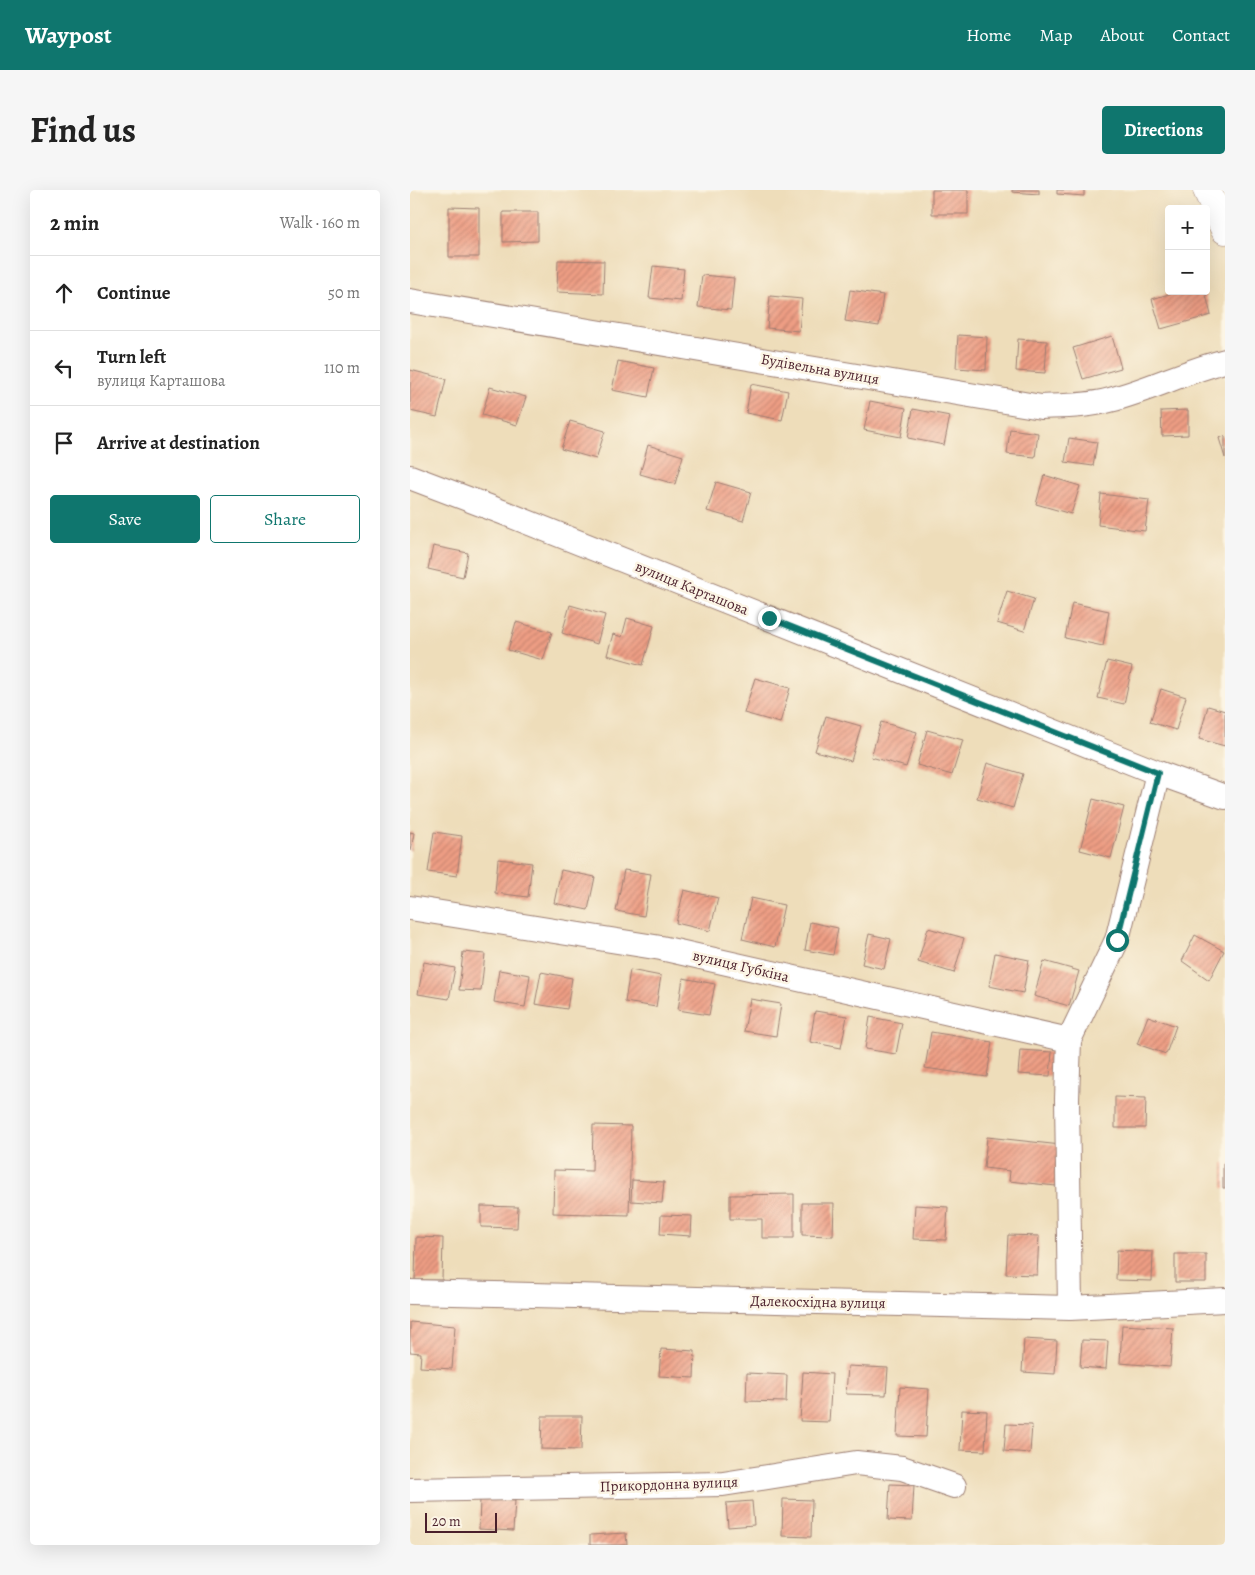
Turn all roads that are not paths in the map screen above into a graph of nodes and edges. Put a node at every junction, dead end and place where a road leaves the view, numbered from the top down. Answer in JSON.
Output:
{"nodes":[{"id":1,"x":1207,"y":190,"type":"edge"},
{"id":2,"x":1225,"y":230,"type":"edge"},
{"id":3,"x":410,"y":301,"type":"edge"},
{"id":4,"x":1225,"y":361,"type":"edge"},
{"id":5,"x":410,"y":477,"type":"edge"},
{"id":6,"x":1158,"y":773,"type":"junction"},
{"id":7,"x":1225,"y":797,"type":"edge"},
{"id":8,"x":410,"y":908,"type":"edge"},
{"id":9,"x":1069,"y":1040,"type":"junction"},
{"id":10,"x":410,"y":1292,"type":"edge"},
{"id":11,"x":1225,"y":1300,"type":"edge"},
{"id":12,"x":1070,"y":1308,"type":"junction"},
{"id":13,"x":954,"y":1486,"type":"dead end"},
{"id":14,"x":410,"y":1490,"type":"edge"}],
"edges":[{"from":1,"to":2,"type":"street"},
{"from":3,"to":4,"type":"street","name":"Будівельна вулиця"},
{"from":5,"to":6,"type":"street","name":"вулиця Карташова"},
{"from":6,"to":7,"type":"street","name":"вулиця Карташова"},
{"from":6,"to":9,"type":"street"},
{"from":8,"to":9,"type":"street","name":"вулиця Губкіна"},
{"from":9,"to":12,"type":"street"},
{"from":10,"to":12,"type":"street","name":"Далекосхідна вулиця"},
{"from":11,"to":12,"type":"street","name":"Далекосхідна вулиця"},
{"from":13,"to":14,"type":"street","name":"Прикордонна вулиця"}]}
